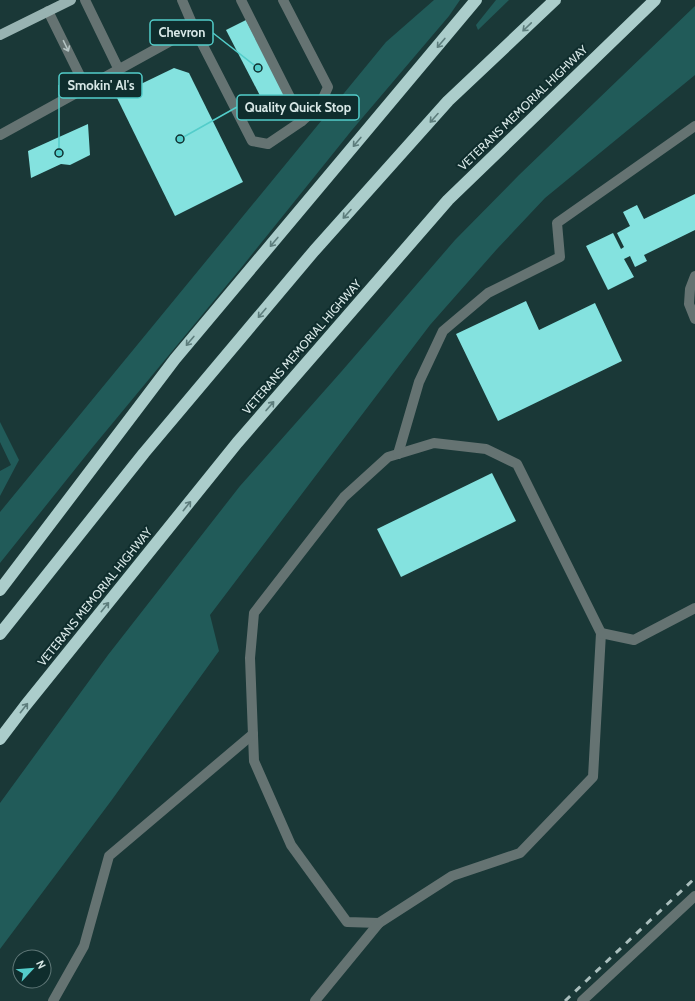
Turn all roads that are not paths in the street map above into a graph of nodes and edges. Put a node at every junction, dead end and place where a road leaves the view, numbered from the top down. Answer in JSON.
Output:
{"nodes":[{"id":1,"x":71,"y":0,"type":"edge"},
{"id":2,"x":85,"y":0,"type":"edge"},
{"id":3,"x":182,"y":0,"type":"edge"},
{"id":4,"x":241,"y":0,"type":"edge"},
{"id":5,"x":283,"y":0,"type":"edge"},
{"id":6,"x":476,"y":0,"type":"edge"},
{"id":7,"x":555,"y":0,"type":"edge"},
{"id":8,"x":655,"y":0,"type":"edge"},
{"id":9,"x":48,"y":11,"type":"junction"},
{"id":10,"x":194,"y":28,"type":"junction"},
{"id":11,"x":0,"y":35,"type":"edge"},
{"id":12,"x":119,"y":70,"type":"junction"},
{"id":13,"x":86,"y":88,"type":"junction"},
{"id":14,"x":302,"y":121,"type":"junction"},
{"id":15,"x":695,"y":126,"type":"edge"},
{"id":16,"x":0,"y":135,"type":"edge"},
{"id":17,"x":695,"y":276,"type":"edge"},
{"id":18,"x":695,"y":319,"type":"edge"},
{"id":19,"x":398,"y":454,"type":"junction"},
{"id":20,"x":0,"y":590,"type":"edge"},
{"id":21,"x":695,"y":608,"type":"edge"},
{"id":22,"x":601,"y":633,"type":"junction"},
{"id":23,"x":0,"y":634,"type":"edge"},
{"id":24,"x":253,"y":734,"type":"junction"},
{"id":25,"x":0,"y":739,"type":"edge"},
{"id":26,"x":695,"y":896,"type":"edge"},
{"id":27,"x":379,"y":923,"type":"junction"},
{"id":28,"x":53,"y":1001,"type":"edge"},
{"id":29,"x":315,"y":1001,"type":"edge"},
{"id":30,"x":582,"y":1001,"type":"edge"}],
"edges":[{"from":1,"to":9,"type":"main road"},
{"from":2,"to":12,"type":"lane"},
{"from":3,"to":10,"type":"lane"},
{"from":4,"to":14,"type":"lane"},
{"from":5,"to":14,"type":"lane"},
{"from":6,"to":20,"type":"highway","one_way":true},
{"from":7,"to":23,"type":"highway","one_way":true},
{"from":25,"to":8,"type":"highway","name":"VETERANS MEMORIAL HIGHWAY","one_way":true},
{"from":9,"to":11,"type":"main road"},
{"from":9,"to":13,"type":"lane","one_way":true},
{"from":10,"to":12,"type":"lane"},
{"from":10,"to":14,"type":"lane"},
{"from":12,"to":13,"type":"lane"},
{"from":13,"to":16,"type":"lane"},
{"from":15,"to":19,"type":"lane"},
{"from":17,"to":18,"type":"lane"},
{"from":19,"to":22,"type":"lane"},
{"from":19,"to":24,"type":"lane"},
{"from":21,"to":22,"type":"lane"},
{"from":22,"to":27,"type":"lane"},
{"from":24,"to":27,"type":"lane"},
{"from":24,"to":28,"type":"lane"},
{"from":26,"to":30,"type":"lane"},
{"from":27,"to":29,"type":"lane"}]}
